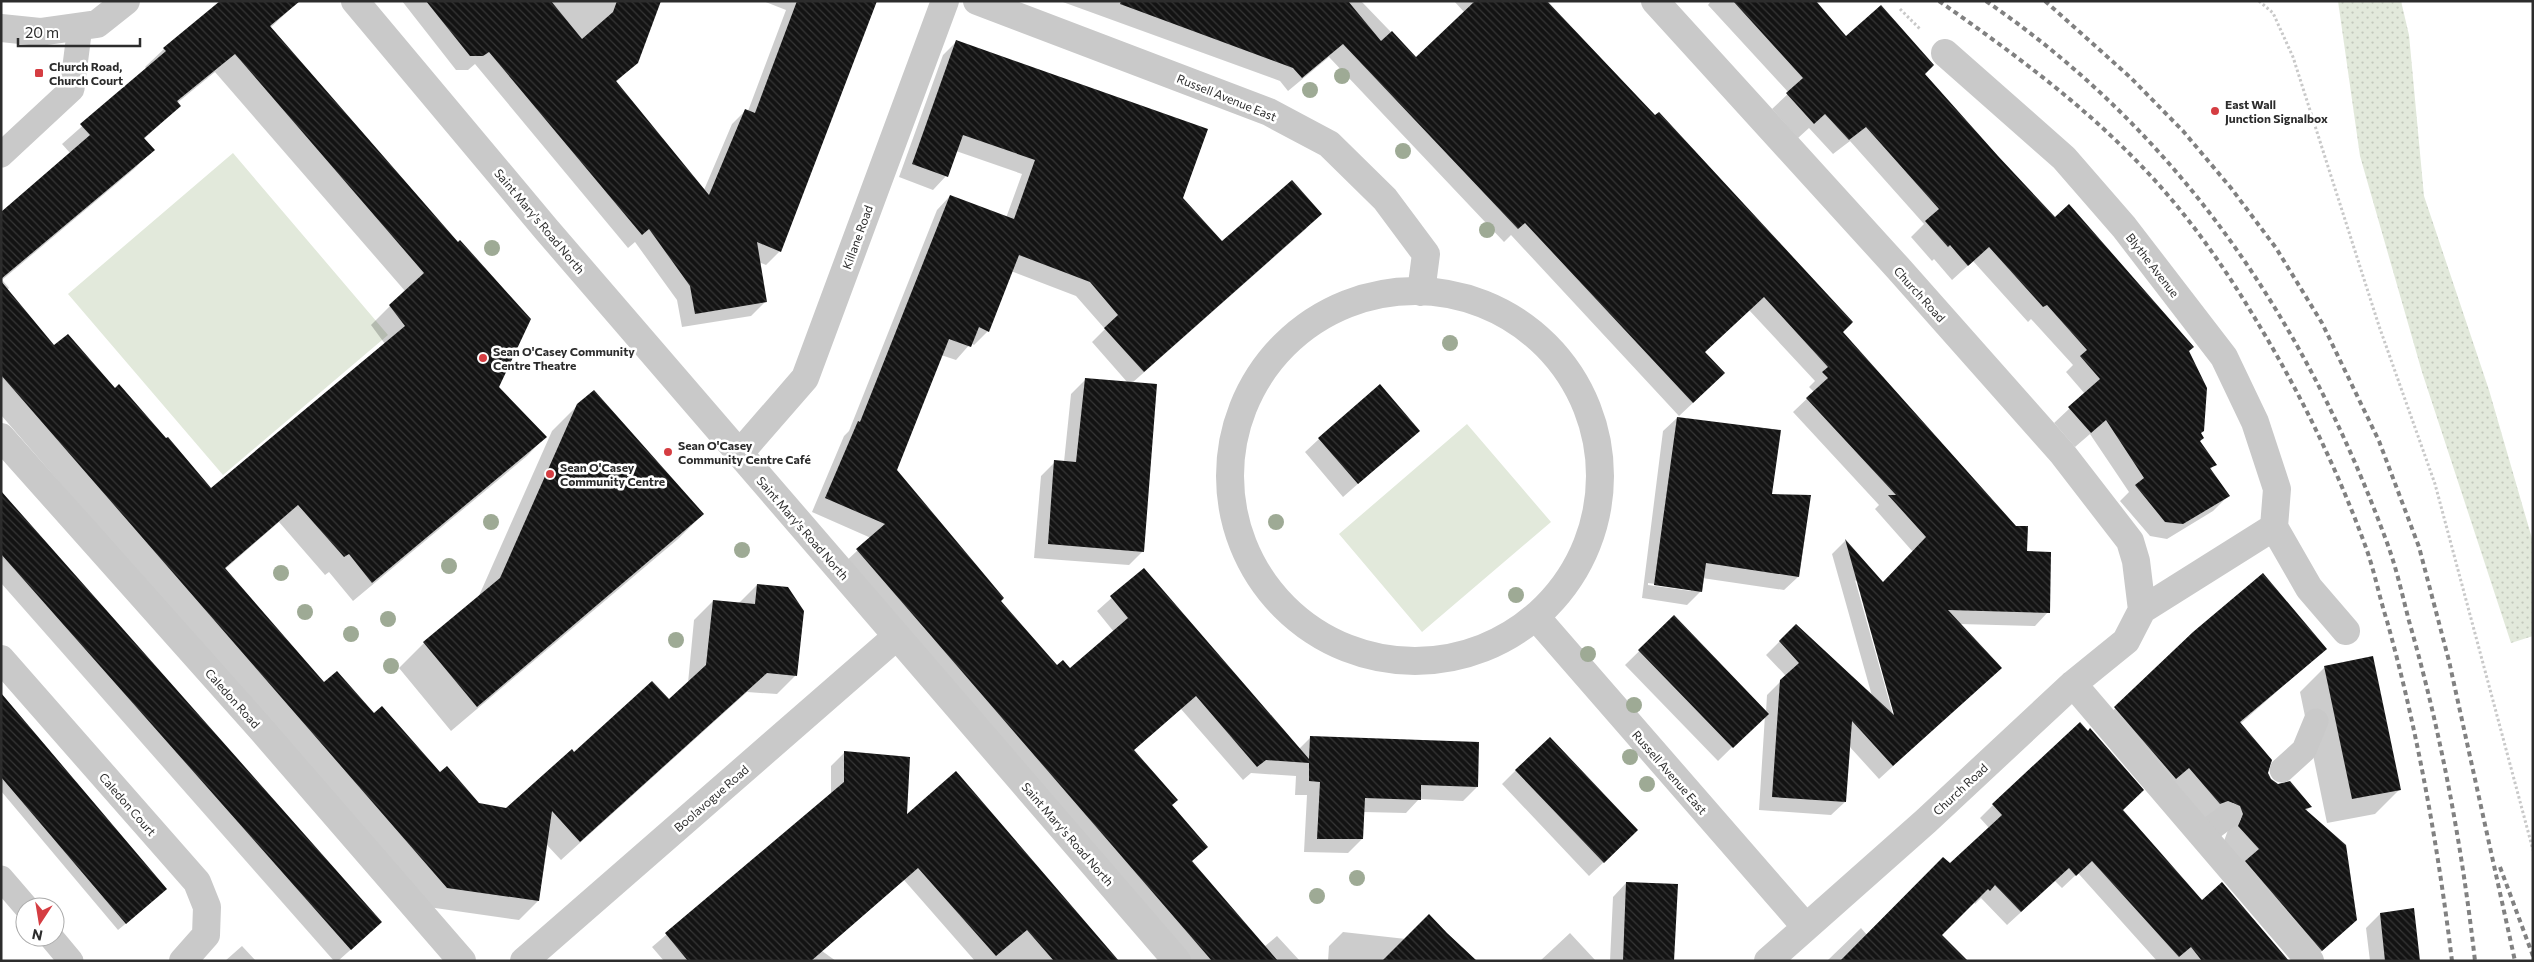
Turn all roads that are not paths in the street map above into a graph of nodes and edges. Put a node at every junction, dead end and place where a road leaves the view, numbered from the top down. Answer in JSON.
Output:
{"nodes":[{"id":1,"x":126,"y":1,"type":"edge"},
{"id":2,"x":355,"y":1,"type":"edge"},
{"id":3,"x":945,"y":1,"type":"edge"},
{"id":4,"x":977,"y":1,"type":"edge"},
{"id":5,"x":1654,"y":1,"type":"edge"},
{"id":6,"x":80,"y":26,"type":"junction"},
{"id":7,"x":1,"y":28,"type":"edge"},
{"id":8,"x":1945,"y":53,"type":"dead end"},
{"id":9,"x":1,"y":155,"type":"edge"},
{"id":10,"x":1421,"y":292,"type":"junction"},
{"id":11,"x":1,"y":437,"type":"edge"},
{"id":12,"x":739,"y":454,"type":"junction"},
{"id":13,"x":2274,"y":528,"type":"junction"},
{"id":14,"x":2142,"y":610,"type":"junction"},
{"id":15,"x":1536,"y":617,"type":"junction"},
{"id":16,"x":2346,"y":631,"type":"dead end"},
{"id":17,"x":897,"y":636,"type":"junction"},
{"id":18,"x":1,"y":659,"type":"edge"},
{"id":19,"x":2073,"y":684,"type":"junction"},
{"id":20,"x":2316,"y":721,"type":"dead end"},
{"id":21,"x":2282,"y":770,"type":"dead end"},
{"id":22,"x":2229,"y":815,"type":"dead end"},
{"id":23,"x":2202,"y":835,"type":"junction"},
{"id":24,"x":1,"y":878,"type":"edge"},
{"id":25,"x":17,"y":897,"type":"edge"},
{"id":26,"x":1805,"y":926,"type":"junction"},
{"id":27,"x":59,"y":947,"type":"edge"},
{"id":28,"x":71,"y":961,"type":"edge"},
{"id":29,"x":184,"y":961,"type":"edge"},
{"id":30,"x":462,"y":961,"type":"edge"},
{"id":31,"x":524,"y":961,"type":"edge"},
{"id":32,"x":1177,"y":961,"type":"edge"},
{"id":33,"x":1768,"y":961,"type":"edge"},
{"id":34,"x":2310,"y":961,"type":"edge"}],
"edges":[{"from":1,"to":6,"type":"street"},
{"from":2,"to":12,"type":"street","name":"Saint Mary's Road North"},
{"from":3,"to":12,"type":"street","name":"Killane Road"},
{"from":4,"to":10,"type":"street","name":"Russell Avenue East"},
{"from":5,"to":14,"type":"street","name":"Church Road"},
{"from":6,"to":7,"type":"street"},
{"from":6,"to":9,"type":"lane"},
{"from":8,"to":13,"type":"street","name":"Blythe Avenue"},
{"from":10,"to":15,"type":"street"},
{"from":10,"to":15,"type":"street"},
{"from":11,"to":30,"type":"street","name":"Caledon Road"},
{"from":12,"to":17,"type":"street","name":"Saint Mary's Road North"},
{"from":13,"to":14,"type":"street"},
{"from":13,"to":16,"type":"street"},
{"from":14,"to":19,"type":"street","name":"Church Road"},
{"from":15,"to":26,"type":"street","name":"Russell Avenue East"},
{"from":17,"to":31,"type":"street","name":"Boolavogue Road"},
{"from":17,"to":32,"type":"street","name":"Saint Mary's Road North"},
{"from":18,"to":29,"type":"street","name":"Caledon Court"},
{"from":19,"to":23,"type":"street"},
{"from":19,"to":26,"type":"street","name":"Church Road"},
{"from":20,"to":21,"type":"lane"},
{"from":22,"to":23,"type":"lane"},
{"from":23,"to":34,"type":"street"},
{"from":24,"to":25,"type":"lane"},
{"from":26,"to":33,"type":"street","name":"Church Road"},
{"from":27,"to":28,"type":"lane"}]}
